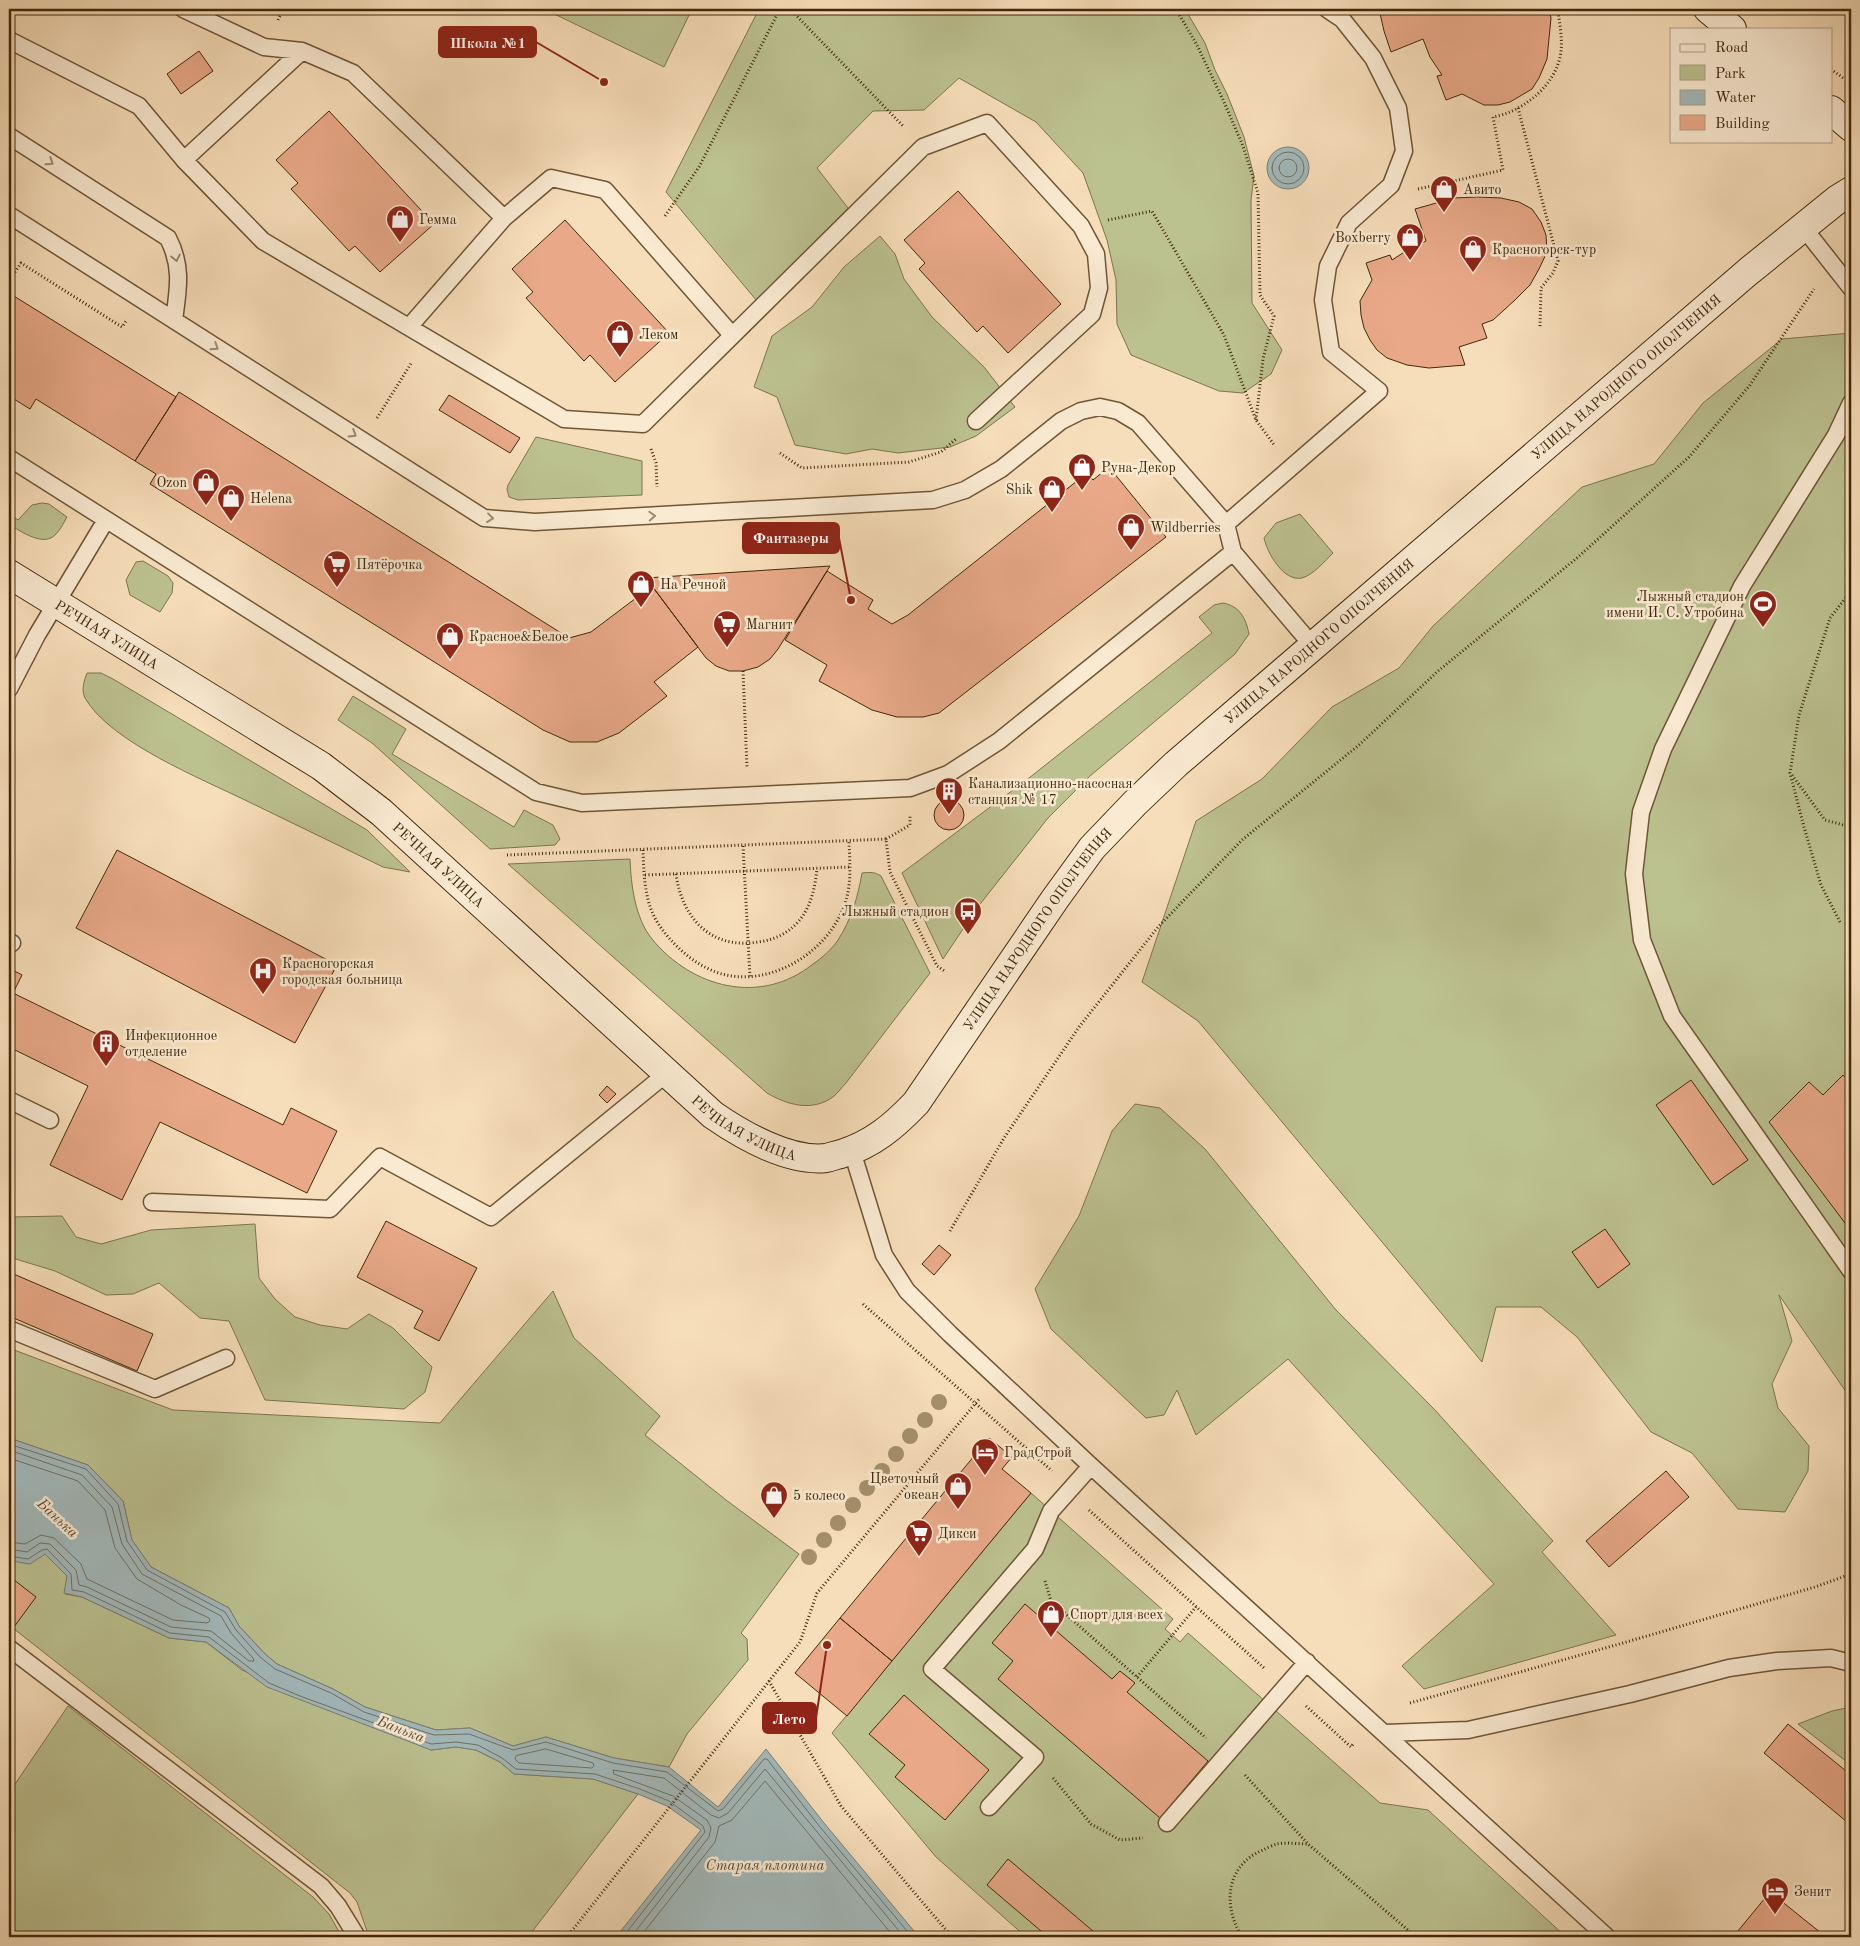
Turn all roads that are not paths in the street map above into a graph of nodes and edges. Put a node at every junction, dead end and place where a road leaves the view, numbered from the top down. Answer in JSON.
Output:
{"nodes":[{"id":1,"x":183,"y":9,"type":"edge"},
{"id":2,"x":1327,"y":9,"type":"edge"},
{"id":3,"x":1708,"y":9,"type":"edge"},
{"id":4,"x":1731,"y":28,"type":"edge"},
{"id":5,"x":9,"y":40,"type":"edge"},
{"id":6,"x":302,"y":52,"type":"junction"},
{"id":7,"x":1832,"y":111,"type":"edge"},
{"id":8,"x":1851,"y":127,"type":"edge"},
{"id":9,"x":9,"y":136,"type":"edge"},
{"id":10,"x":184,"y":160,"type":"junction"},
{"id":11,"x":1851,"y":191,"type":"edge"},
{"id":12,"x":9,"y":215,"type":"edge"},
{"id":13,"x":504,"y":218,"type":"junction"},
{"id":14,"x":1803,"y":227,"type":"junction"},
{"id":15,"x":1851,"y":288,"type":"edge"},
{"id":16,"x":174,"y":320,"type":"junction"},
{"id":17,"x":409,"y":328,"type":"junction"},
{"id":18,"x":732,"y":335,"type":"junction"},
{"id":19,"x":1851,"y":403,"type":"edge"},
{"id":20,"x":976,"y":421,"type":"road end"},
{"id":21,"x":9,"y":458,"type":"edge"},
{"id":22,"x":106,"y":520,"type":"junction"},
{"id":23,"x":1226,"y":524,"type":"junction"},
{"id":24,"x":1233,"y":552,"type":"junction"},
{"id":25,"x":9,"y":574,"type":"edge"},
{"id":26,"x":56,"y":603,"type":"junction"},
{"id":27,"x":1312,"y":645,"type":"junction"},
{"id":28,"x":9,"y":689,"type":"edge"},
{"id":29,"x":666,"y":1074,"type":"junction"},
{"id":30,"x":9,"y":1100,"type":"edge"},
{"id":31,"x":50,"y":1120,"type":"dead end"},
{"id":32,"x":852,"y":1151,"type":"junction"},
{"id":33,"x":152,"y":1202,"type":"dead end"},
{"id":34,"x":1851,"y":1271,"type":"edge"},
{"id":35,"x":9,"y":1329,"type":"edge"},
{"id":36,"x":226,"y":1358,"type":"dead end"},
{"id":37,"x":1091,"y":1466,"type":"junction"},
{"id":38,"x":9,"y":1648,"type":"edge"},
{"id":39,"x":1307,"y":1662,"type":"junction"},
{"id":40,"x":1851,"y":1663,"type":"edge"},
{"id":41,"x":1385,"y":1733,"type":"junction"},
{"id":42,"x":989,"y":1807,"type":"dead end"},
{"id":43,"x":1167,"y":1823,"type":"road end"},
{"id":44,"x":357,"y":1937,"type":"edge"},
{"id":45,"x":1607,"y":1937,"type":"edge"}],
"edges":[{"from":1,"to":6,"type":"lane"},
{"from":2,"to":23,"type":"lane"},
{"from":3,"to":4,"type":"main road"},
{"from":5,"to":10,"type":"lane"},
{"from":6,"to":10,"type":"lane"},
{"from":6,"to":13,"type":"lane"},
{"from":7,"to":8,"type":"main road"},
{"from":9,"to":16,"type":"lane","one_way":true},
{"from":10,"to":17,"type":"lane"},
{"from":11,"to":14,"type":"main road","name":"УЛИЦА НАРОДНОГО ОПОЛЧЕНИЯ"},
{"from":12,"to":16,"type":"lane"},
{"from":13,"to":17,"type":"lane"},
{"from":13,"to":18,"type":"lane"},
{"from":14,"to":15,"type":"lane"},
{"from":14,"to":27,"type":"main road","name":"УЛИЦА НАРОДНОГО ОПОЛЧЕНИЯ"},
{"from":16,"to":23,"type":"lane","one_way":true},
{"from":17,"to":18,"type":"lane"},
{"from":18,"to":20,"type":"lane"},
{"from":19,"to":34,"type":"lane"},
{"from":21,"to":22,"type":"lane"},
{"from":22,"to":24,"type":"lane"},
{"from":22,"to":26,"type":"lane"},
{"from":23,"to":24,"type":"lane"},
{"from":24,"to":27,"type":"lane"},
{"from":25,"to":26,"type":"main road","name":"РЕЧНАЯ УЛИЦА"},
{"from":26,"to":28,"type":"lane"},
{"from":26,"to":29,"type":"main road","name":"РЕЧНАЯ УЛИЦА"},
{"from":27,"to":32,"type":"main road","name":"УЛИЦА НАРОДНОГО ОПОЛЧЕНИЯ"},
{"from":29,"to":32,"type":"main road","name":"РЕЧНАЯ УЛИЦА"},
{"from":29,"to":33,"type":"lane"},
{"from":30,"to":31,"type":"lane"},
{"from":32,"to":37,"type":"lane"},
{"from":35,"to":36,"type":"lane"},
{"from":37,"to":39,"type":"lane"},
{"from":37,"to":42,"type":"lane"},
{"from":38,"to":44,"type":"lane"},
{"from":39,"to":41,"type":"lane"},
{"from":39,"to":43,"type":"lane"},
{"from":40,"to":41,"type":"lane"},
{"from":41,"to":45,"type":"lane"}]}
